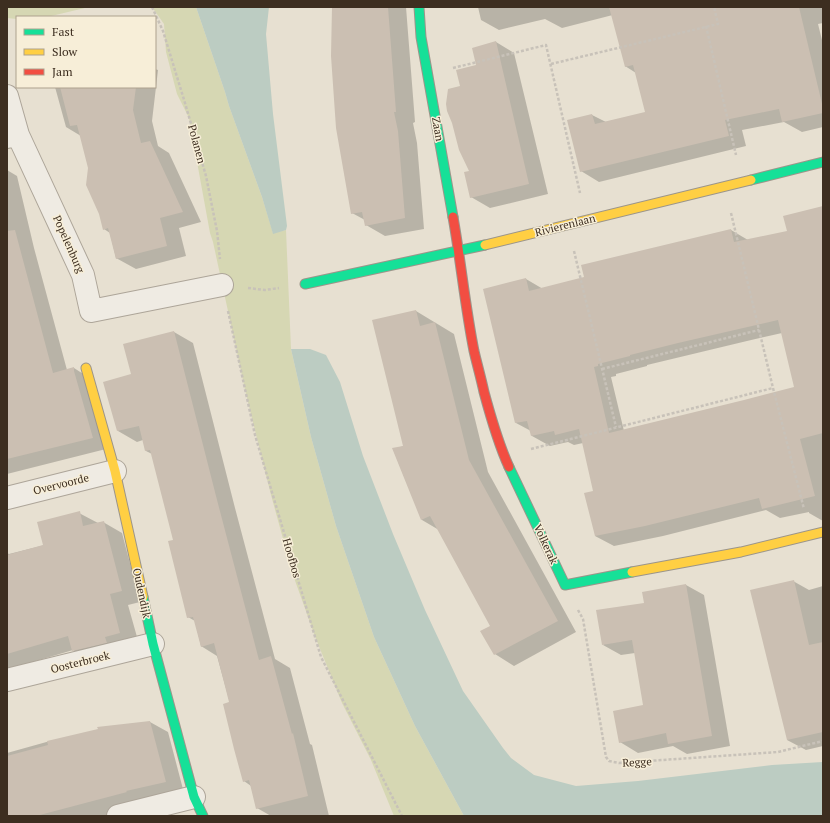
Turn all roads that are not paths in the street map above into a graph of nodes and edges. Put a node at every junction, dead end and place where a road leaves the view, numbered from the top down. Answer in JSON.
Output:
{"nodes":[{"id":1,"x":419,"y":7,"type":"edge"},
{"id":2,"x":7,"y":96,"type":"edge"},
{"id":3,"x":13,"y":136,"type":"edge"},
{"id":4,"x":823,"y":162,"type":"edge"},
{"id":5,"x":459,"y":251,"type":"junction"},
{"id":6,"x":305,"y":284,"type":"road end"},
{"id":7,"x":222,"y":286,"type":"road end"},
{"id":8,"x":86,"y":368,"type":"dead end"},
{"id":9,"x":115,"y":471,"type":"junction"},
{"id":10,"x":7,"y":498,"type":"edge"},
{"id":11,"x":823,"y":532,"type":"edge"},
{"id":12,"x":153,"y":644,"type":"junction"},
{"id":13,"x":7,"y":680,"type":"edge"},
{"id":14,"x":198,"y":806,"type":"edge"},
{"id":15,"x":118,"y":816,"type":"edge"}],
"edges":[{"from":1,"to":5,"type":"street","name":"Zaan"},
{"from":2,"to":3,"type":"street"},
{"from":3,"to":7,"type":"street","name":"Popelenburg"},
{"from":4,"to":5,"type":"street","name":"Rivierenlaan"},
{"from":5,"to":6,"type":"street","name":"Rivierenlaan"},
{"from":5,"to":11,"type":"street","name":"Volkerak"},
{"from":8,"to":9,"type":"street","name":"Oudendijk"},
{"from":9,"to":10,"type":"street","name":"Overvoorde"},
{"from":9,"to":12,"type":"street","name":"Oudendijk"},
{"from":12,"to":13,"type":"street","name":"Oosterbroek"},
{"from":12,"to":14,"type":"street","name":"Oudendijk"},
{"from":14,"to":15,"type":"street"}]}
